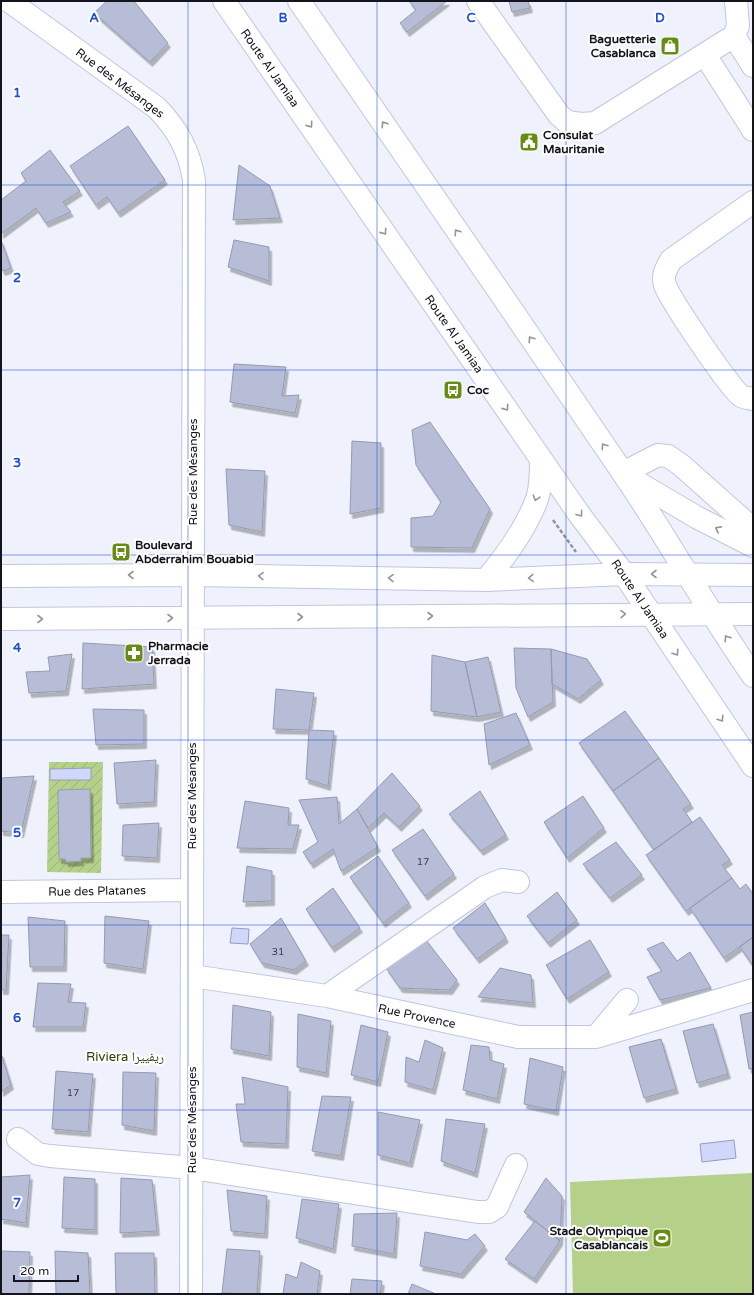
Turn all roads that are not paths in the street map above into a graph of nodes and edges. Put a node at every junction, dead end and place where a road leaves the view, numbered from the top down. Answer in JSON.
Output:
{"nodes":[{"id":1,"x":9,"y":1,"type":"edge"},
{"id":2,"x":224,"y":1,"type":"edge"},
{"id":3,"x":299,"y":1,"type":"edge"},
{"id":4,"x":478,"y":1,"type":"edge"},
{"id":5,"x":736,"y":1,"type":"edge"},
{"id":6,"x":734,"y":36,"type":"junction"},
{"id":7,"x":705,"y":55,"type":"junction"},
{"id":8,"x":753,"y":66,"type":"edge"},
{"id":9,"x":753,"y":130,"type":"edge"},
{"id":10,"x":753,"y":202,"type":"edge"},
{"id":11,"x":753,"y":399,"type":"edge"},
{"id":12,"x":542,"y":459,"type":"junction"},
{"id":13,"x":623,"y":473,"type":"junction"},
{"id":14,"x":753,"y":528,"type":"edge"},
{"id":15,"x":753,"y":546,"type":"edge"},
{"id":16,"x":624,"y":574,"type":"junction"},
{"id":17,"x":688,"y":574,"type":"junction"},
{"id":18,"x":193,"y":575,"type":"junction"},
{"id":19,"x":753,"y":575,"type":"edge"},
{"id":20,"x":1,"y":576,"type":"edge"},
{"id":21,"x":486,"y":580,"type":"junction"},
{"id":22,"x":650,"y":614,"type":"junction"},
{"id":23,"x":711,"y":614,"type":"junction"},
{"id":24,"x":753,"y":614,"type":"edge"},
{"id":25,"x":193,"y":618,"type":"junction"},
{"id":26,"x":1,"y":619,"type":"edge"},
{"id":27,"x":753,"y":676,"type":"edge"},
{"id":28,"x":753,"y":766,"type":"edge"},
{"id":29,"x":518,"y":882,"type":"dead end"},
{"id":30,"x":192,"y":890,"type":"junction"},
{"id":31,"x":1,"y":892,"type":"edge"},
{"id":32,"x":192,"y":976,"type":"junction"},
{"id":33,"x":753,"y":990,"type":"edge"},
{"id":34,"x":327,"y":996,"type":"junction"},
{"id":35,"x":627,"y":1000,"type":"dead end"},
{"id":36,"x":596,"y":1036,"type":"junction"},
{"id":37,"x":18,"y":1139,"type":"dead end"},
{"id":38,"x":516,"y":1165,"type":"dead end"},
{"id":39,"x":192,"y":1168,"type":"junction"},
{"id":40,"x":191,"y":1294,"type":"edge"}],
"edges":[{"from":1,"to":18,"type":"street","name":"Rue des Mésanges"},
{"from":2,"to":12,"type":"street","name":"Route Al Jamiaa","one_way":true},
{"from":13,"to":3,"type":"street","one_way":true},
{"from":4,"to":7,"type":"street"},
{"from":5,"to":6,"type":"street"},
{"from":6,"to":7,"type":"street"},
{"from":6,"to":8,"type":"street"},
{"from":7,"to":9,"type":"street"},
{"from":10,"to":11,"type":"street"},
{"from":12,"to":16,"type":"street","name":"Route Al Jamiaa","one_way":true},
{"from":12,"to":21,"type":"street","one_way":true},
{"from":13,"to":14,"type":"street"},
{"from":15,"to":13,"type":"street","one_way":true},
{"from":13,"to":17,"type":"street"},
{"from":17,"to":16,"type":"street","one_way":true},
{"from":16,"to":21,"type":"street","one_way":true},
{"from":16,"to":22,"type":"street","name":"Route Al Jamiaa"},
{"from":17,"to":19,"type":"street"},
{"from":17,"to":23,"type":"street"},
{"from":18,"to":20,"type":"street","one_way":true},
{"from":21,"to":18,"type":"street","one_way":true},
{"from":18,"to":25,"type":"street","name":"Rue des Mésanges"},
{"from":22,"to":23,"type":"street"},
{"from":25,"to":22,"type":"street","one_way":true},
{"from":22,"to":28,"type":"street","name":"Route Al Jamiaa","one_way":true},
{"from":23,"to":24,"type":"street"},
{"from":27,"to":23,"type":"street","one_way":true},
{"from":26,"to":25,"type":"street","one_way":true},
{"from":25,"to":30,"type":"street","name":"Rue des Mésanges"},
{"from":29,"to":34,"type":"street"},
{"from":30,"to":31,"type":"street","name":"Rue des Platanes"},
{"from":30,"to":32,"type":"street","name":"Rue des Mésanges"},
{"from":32,"to":34,"type":"street","name":"Rue Provence"},
{"from":32,"to":39,"type":"street","name":"Rue des Mésanges"},
{"from":33,"to":36,"type":"street","name":"Rue Provence"},
{"from":34,"to":36,"type":"street","name":"Rue Provence"},
{"from":35,"to":36,"type":"street"},
{"from":37,"to":39,"type":"street"},
{"from":38,"to":39,"type":"street"},
{"from":39,"to":40,"type":"street","name":"Rue des Mésanges"}]}
